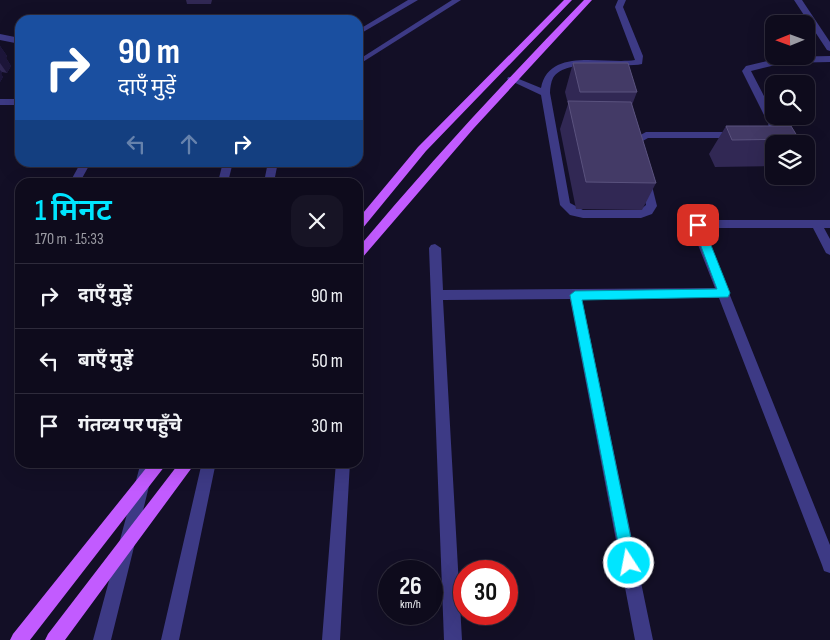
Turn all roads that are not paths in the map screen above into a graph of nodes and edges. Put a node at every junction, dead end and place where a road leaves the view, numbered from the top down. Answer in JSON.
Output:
{"nodes":[{"id":1,"x":414,"y":0,"type":"edge"},
{"id":2,"x":457,"y":0,"type":"edge"},
{"id":3,"x":568,"y":0,"type":"edge"},
{"id":4,"x":588,"y":0,"type":"edge"},
{"id":5,"x":622,"y":0,"type":"edge"},
{"id":6,"x":798,"y":0,"type":"edge"},
{"id":7,"x":363,"y":30,"type":"edge"},
{"id":8,"x":0,"y":37,"type":"edge"},
{"id":9,"x":15,"y":41,"type":"edge"},
{"id":10,"x":829,"y":43,"type":"edge"},
{"id":11,"x":830,"y":59,"type":"edge"},
{"id":12,"x":363,"y":60,"type":"edge"},
{"id":13,"x":511,"y":79,"type":"junction"},
{"id":14,"x":545,"y":94,"type":"junction"},
{"id":15,"x":0,"y":102,"type":"edge"},
{"id":16,"x":15,"y":102,"type":"edge"},
{"id":17,"x":83,"y":167,"type":"edge"},
{"id":18,"x":77,"y":178,"type":"edge"},
{"id":19,"x":363,"y":220,"type":"edge"},
{"id":20,"x":816,"y":224,"type":"junction"},
{"id":21,"x":830,"y":224,"type":"edge"},
{"id":22,"x":435,"y":248,"type":"dead end"},
{"id":23,"x":363,"y":249,"type":"edge"},
{"id":24,"x":830,"y":250,"type":"edge"},
{"id":25,"x":724,"y":293,"type":"junction"},
{"id":26,"x":437,"y":295,"type":"junction"},
{"id":27,"x":575,"y":295,"type":"junction"},
{"id":28,"x":146,"y":468,"type":"edge"},
{"id":29,"x":156,"y":468,"type":"edge"},
{"id":30,"x":184,"y":468,"type":"edge"},
{"id":31,"x":208,"y":468,"type":"edge"},
{"id":32,"x":343,"y":468,"type":"edge"},
{"id":33,"x":142,"y":485,"type":"junction"},
{"id":34,"x":127,"y":543,"type":"junction"},
{"id":35,"x":830,"y":565,"type":"edge"},
{"id":36,"x":19,"y":640,"type":"edge"},
{"id":37,"x":54,"y":640,"type":"edge"},
{"id":38,"x":102,"y":640,"type":"edge"},
{"id":39,"x":170,"y":640,"type":"edge"},
{"id":40,"x":331,"y":640,"type":"edge"},
{"id":41,"x":453,"y":640,"type":"edge"},
{"id":42,"x":644,"y":640,"type":"edge"}],
"edges":[{"from":1,"to":7,"type":"street"},
{"from":2,"to":12,"type":"street"},
{"from":3,"to":19,"type":"main road"},
{"from":4,"to":13,"type":"main road"},
{"from":5,"to":14,"type":"street"},
{"from":6,"to":10,"type":"street"},
{"from":8,"to":9,"type":"street"},
{"from":11,"to":14,"type":"street"},
{"from":13,"to":14,"type":"street"},
{"from":13,"to":23,"type":"main road"},
{"from":15,"to":16,"type":"street"},
{"from":17,"to":18,"type":"street"},
{"from":20,"to":21,"type":"street"},
{"from":20,"to":24,"type":"street"},
{"from":20,"to":25,"type":"street"},
{"from":22,"to":26,"type":"street"},
{"from":25,"to":27,"type":"street"},
{"from":25,"to":35,"type":"street"},
{"from":26,"to":27,"type":"street"},
{"from":26,"to":41,"type":"street"},
{"from":27,"to":42,"type":"street"},
{"from":28,"to":33,"type":"street"},
{"from":29,"to":33,"type":"main road"},
{"from":30,"to":34,"type":"main road"},
{"from":31,"to":39,"type":"street"},
{"from":32,"to":40,"type":"street"},
{"from":33,"to":34,"type":"street"},
{"from":33,"to":36,"type":"main road"},
{"from":34,"to":37,"type":"main road"},
{"from":34,"to":38,"type":"street"}]}
